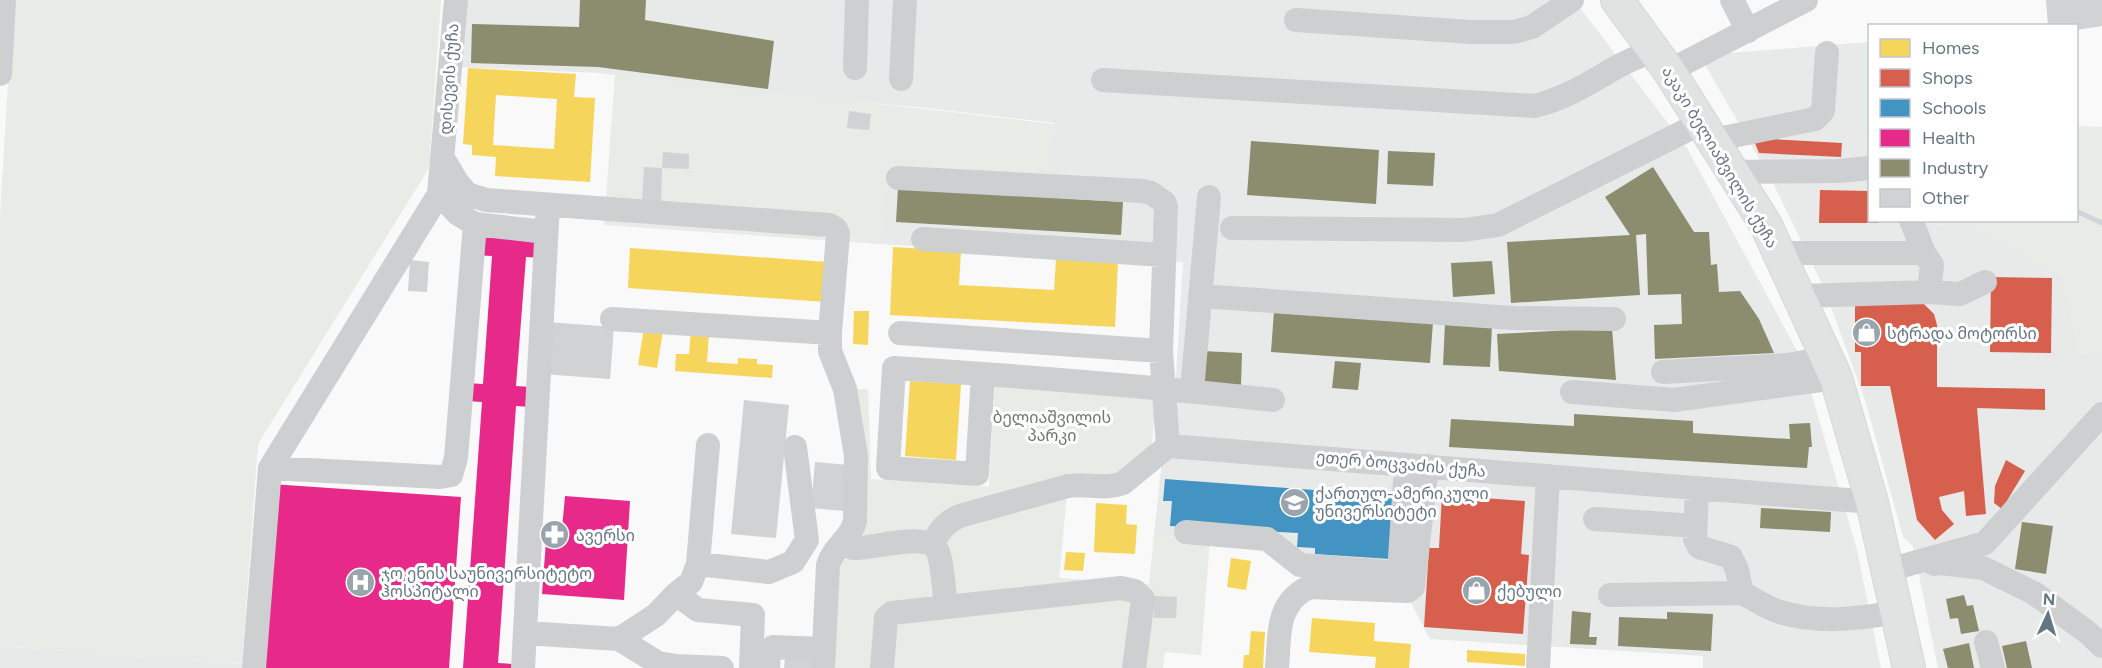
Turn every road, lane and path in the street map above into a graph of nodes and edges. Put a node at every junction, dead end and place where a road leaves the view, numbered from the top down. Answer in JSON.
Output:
{"nodes":[{"id":1,"x":4,"y":0,"type":"edge"},
{"id":2,"x":456,"y":0,"type":"edge"},
{"id":3,"x":857,"y":0,"type":"edge"},
{"id":4,"x":904,"y":0,"type":"edge"},
{"id":5,"x":1572,"y":0,"type":"edge"},
{"id":6,"x":1617,"y":0,"type":"edge"},
{"id":7,"x":1732,"y":0,"type":"edge"},
{"id":8,"x":1806,"y":0,"type":"edge"},
{"id":9,"x":1296,"y":20,"type":"dead end"},
{"id":10,"x":1748,"y":31,"type":"junction"},
{"id":11,"x":1827,"y":53,"type":"dead end"},
{"id":12,"x":1661,"y":61,"type":"junction"},
{"id":13,"x":855,"y":68,"type":"dead end"},
{"id":14,"x":0,"y":74,"type":"edge"},
{"id":15,"x":901,"y":78,"type":"dead end"},
{"id":16,"x":1103,"y":80,"type":"dead end"},
{"id":17,"x":1708,"y":131,"type":"junction"},
{"id":18,"x":443,"y":158,"type":"junction"},
{"id":19,"x":1868,"y":168,"type":"edge"},
{"id":20,"x":1838,"y":171,"type":"junction"},
{"id":21,"x":1733,"y":172,"type":"junction"},
{"id":22,"x":898,"y":178,"type":"dead end"},
{"id":23,"x":1868,"y":185,"type":"edge"},
{"id":24,"x":440,"y":194,"type":"junction"},
{"id":25,"x":1209,"y":197,"type":"dead end"},
{"id":26,"x":548,"y":205,"type":"junction"},
{"id":27,"x":1912,"y":222,"type":"edge"},
{"id":28,"x":476,"y":224,"type":"junction"},
{"id":29,"x":1232,"y":228,"type":"dead end"},
{"id":30,"x":546,"y":232,"type":"junction"},
{"id":31,"x":923,"y":239,"type":"dead end"},
{"id":32,"x":1779,"y":254,"type":"junction"},
{"id":33,"x":1924,"y":254,"type":"junction"},
{"id":34,"x":1163,"y":255,"type":"junction"},
{"id":35,"x":1985,"y":282,"type":"dead end"},
{"id":36,"x":1929,"y":292,"type":"junction"},
{"id":37,"x":1200,"y":296,"type":"junction"},
{"id":38,"x":1800,"y":296,"type":"junction"},
{"id":39,"x":612,"y":319,"type":"dead end"},
{"id":40,"x":1614,"y":319,"type":"dead end"},
{"id":41,"x":830,"y":333,"type":"junction"},
{"id":42,"x":900,"y":333,"type":"dead end"},
{"id":43,"x":1161,"y":351,"type":"junction"},
{"id":44,"x":1831,"y":368,"type":"junction"},
{"id":45,"x":1663,"y":372,"type":"dead end"},
{"id":46,"x":983,"y":374,"type":"junction"},
{"id":47,"x":1165,"y":388,"type":"junction"},
{"id":48,"x":1192,"y":391,"type":"junction"},
{"id":49,"x":1572,"y":392,"type":"dead end"},
{"id":50,"x":1273,"y":400,"type":"dead end"},
{"id":51,"x":2102,"y":414,"type":"edge"},
{"id":52,"x":708,"y":445,"type":"dead end"},
{"id":53,"x":1168,"y":446,"type":"junction"},
{"id":54,"x":795,"y":447,"type":"dead end"},
{"id":55,"x":1416,"y":465,"type":"junction"},
{"id":56,"x":270,"y":468,"type":"junction"},
{"id":57,"x":1548,"y":476,"type":"junction"},
{"id":58,"x":1698,"y":488,"type":"junction"},
{"id":59,"x":1872,"y":501,"type":"junction"},
{"id":60,"x":1595,"y":519,"type":"dead end"},
{"id":61,"x":1695,"y":526,"type":"junction"},
{"id":62,"x":1186,"y":532,"type":"dead end"},
{"id":63,"x":843,"y":542,"type":"junction"},
{"id":64,"x":932,"y":544,"type":"junction"},
{"id":65,"x":698,"y":564,"type":"junction"},
{"id":66,"x":1888,"y":570,"type":"junction"},
{"id":67,"x":1742,"y":593,"type":"junction"},
{"id":68,"x":676,"y":594,"type":"junction"},
{"id":69,"x":1610,"y":595,"type":"dead end"},
{"id":70,"x":946,"y":608,"type":"junction"},
{"id":71,"x":1897,"y":612,"type":"junction"},
{"id":72,"x":525,"y":633,"type":"junction"},
{"id":73,"x":620,"y":639,"type":"junction"},
{"id":74,"x":1986,"y":642,"type":"dead end"},
{"id":75,"x":2100,"y":642,"type":"edge"},
{"id":76,"x":824,"y":658,"type":"edge"},
{"id":77,"x":254,"y":668,"type":"edge"},
{"id":78,"x":523,"y":668,"type":"edge"},
{"id":79,"x":722,"y":668,"type":"edge"},
{"id":80,"x":751,"y":668,"type":"edge"},
{"id":81,"x":768,"y":668,"type":"edge"},
{"id":82,"x":882,"y":668,"type":"edge"},
{"id":83,"x":1134,"y":668,"type":"edge"},
{"id":84,"x":1276,"y":668,"type":"edge"},
{"id":85,"x":1538,"y":668,"type":"edge"},
{"id":86,"x":1909,"y":668,"type":"edge"},
{"id":87,"x":1993,"y":668,"type":"edge"}],
"edges":[{"from":1,"to":14,"type":"street"},
{"from":2,"to":18,"type":"street","name":"დისევის ქუჩა"},
{"from":3,"to":13,"type":"street"},
{"from":4,"to":15,"type":"street"},
{"from":5,"to":9,"type":"street"},
{"from":6,"to":12,"type":"main road","name":"აკაკი ბელიაშვილის ქუჩა"},
{"from":7,"to":10,"type":"street"},
{"from":8,"to":10,"type":"street"},
{"from":10,"to":12,"type":"street"},
{"from":11,"to":17,"type":"street"},
{"from":12,"to":16,"type":"street"},
{"from":12,"to":17,"type":"main road","name":"აკაკი ბელიაშვილის ქუჩა"},
{"from":17,"to":21,"type":"main road","name":"აკაკი ბელიაშვილის ქუჩა"},
{"from":17,"to":29,"type":"street"},
{"from":18,"to":24,"type":"street","name":"დისევის ქუჩა"},
{"from":18,"to":26,"type":"street"},
{"from":19,"to":20,"type":"street"},
{"from":20,"to":21,"type":"street"},
{"from":20,"to":23,"type":"street"},
{"from":21,"to":32,"type":"main road","name":"აკაკი ბელიაშვილის ქუჩა"},
{"from":22,"to":34,"type":"street"},
{"from":24,"to":28,"type":"street"},
{"from":24,"to":56,"type":"street"},
{"from":25,"to":37,"type":"street"},
{"from":26,"to":30,"type":"street"},
{"from":26,"to":41,"type":"street"},
{"from":27,"to":33,"type":"street"},
{"from":28,"to":30,"type":"street"},
{"from":28,"to":56,"type":"street"},
{"from":30,"to":72,"type":"street"},
{"from":31,"to":34,"type":"street"},
{"from":32,"to":33,"type":"street"},
{"from":32,"to":38,"type":"main road","name":"აკაკი ბელიაშვილის ქუჩა"},
{"from":33,"to":36,"type":"street"},
{"from":34,"to":43,"type":"street"},
{"from":35,"to":36,"type":"street"},
{"from":36,"to":38,"type":"street"},
{"from":37,"to":40,"type":"street"},
{"from":37,"to":48,"type":"street"},
{"from":38,"to":44,"type":"main road","name":"აკაკი ბელიაშვილის ქუჩა"},
{"from":39,"to":41,"type":"street"},
{"from":41,"to":63,"type":"street"},
{"from":42,"to":43,"type":"street"},
{"from":43,"to":47,"type":"street"},
{"from":44,"to":45,"type":"street"},
{"from":44,"to":49,"type":"street"},
{"from":44,"to":59,"type":"main road","name":"აკაკი ბელიაშვილის ქუჩა"},
{"from":46,"to":46,"type":"street"},
{"from":46,"to":47,"type":"street"},
{"from":47,"to":48,"type":"street"},
{"from":47,"to":53,"type":"street"},
{"from":48,"to":50,"type":"street"},
{"from":51,"to":66,"type":"street"},
{"from":52,"to":65,"type":"street"},
{"from":53,"to":55,"type":"street","name":"ეთერ ბოცვაძის ქუჩა"},
{"from":53,"to":64,"type":"street"},
{"from":54,"to":65,"type":"street"},
{"from":55,"to":57,"type":"street","name":"ეთერ ბოცვაძის ქუჩა"},
{"from":55,"to":62,"type":"street"},
{"from":55,"to":84,"type":"street"},
{"from":56,"to":77,"type":"street"},
{"from":57,"to":58,"type":"street","name":"ეთერ ბოცვაძის ქუჩა"},
{"from":57,"to":85,"type":"street"},
{"from":58,"to":59,"type":"street","name":"ეთერ ბოცვაძის ქუჩა"},
{"from":58,"to":61,"type":"street"},
{"from":59,"to":66,"type":"main road","name":"აკაკი ბელიაშვილის ქუჩა"},
{"from":60,"to":61,"type":"street"},
{"from":61,"to":67,"type":"street"},
{"from":63,"to":64,"type":"street"},
{"from":63,"to":76,"type":"street"},
{"from":64,"to":70,"type":"street"},
{"from":65,"to":68,"type":"street"},
{"from":66,"to":71,"type":"main road","name":"აკაკი ბელიაშვილის ქუჩა"},
{"from":66,"to":75,"type":"street"},
{"from":67,"to":69,"type":"street"},
{"from":67,"to":71,"type":"street"},
{"from":68,"to":73,"type":"street"},
{"from":68,"to":80,"type":"street"},
{"from":70,"to":82,"type":"street"},
{"from":70,"to":83,"type":"street"},
{"from":71,"to":86,"type":"main road","name":"აკაკი ბელიაშვილის ქუჩა"},
{"from":72,"to":73,"type":"street"},
{"from":72,"to":78,"type":"street"},
{"from":73,"to":79,"type":"street"},
{"from":74,"to":87,"type":"street"},
{"from":76,"to":81,"type":"street"}]}
